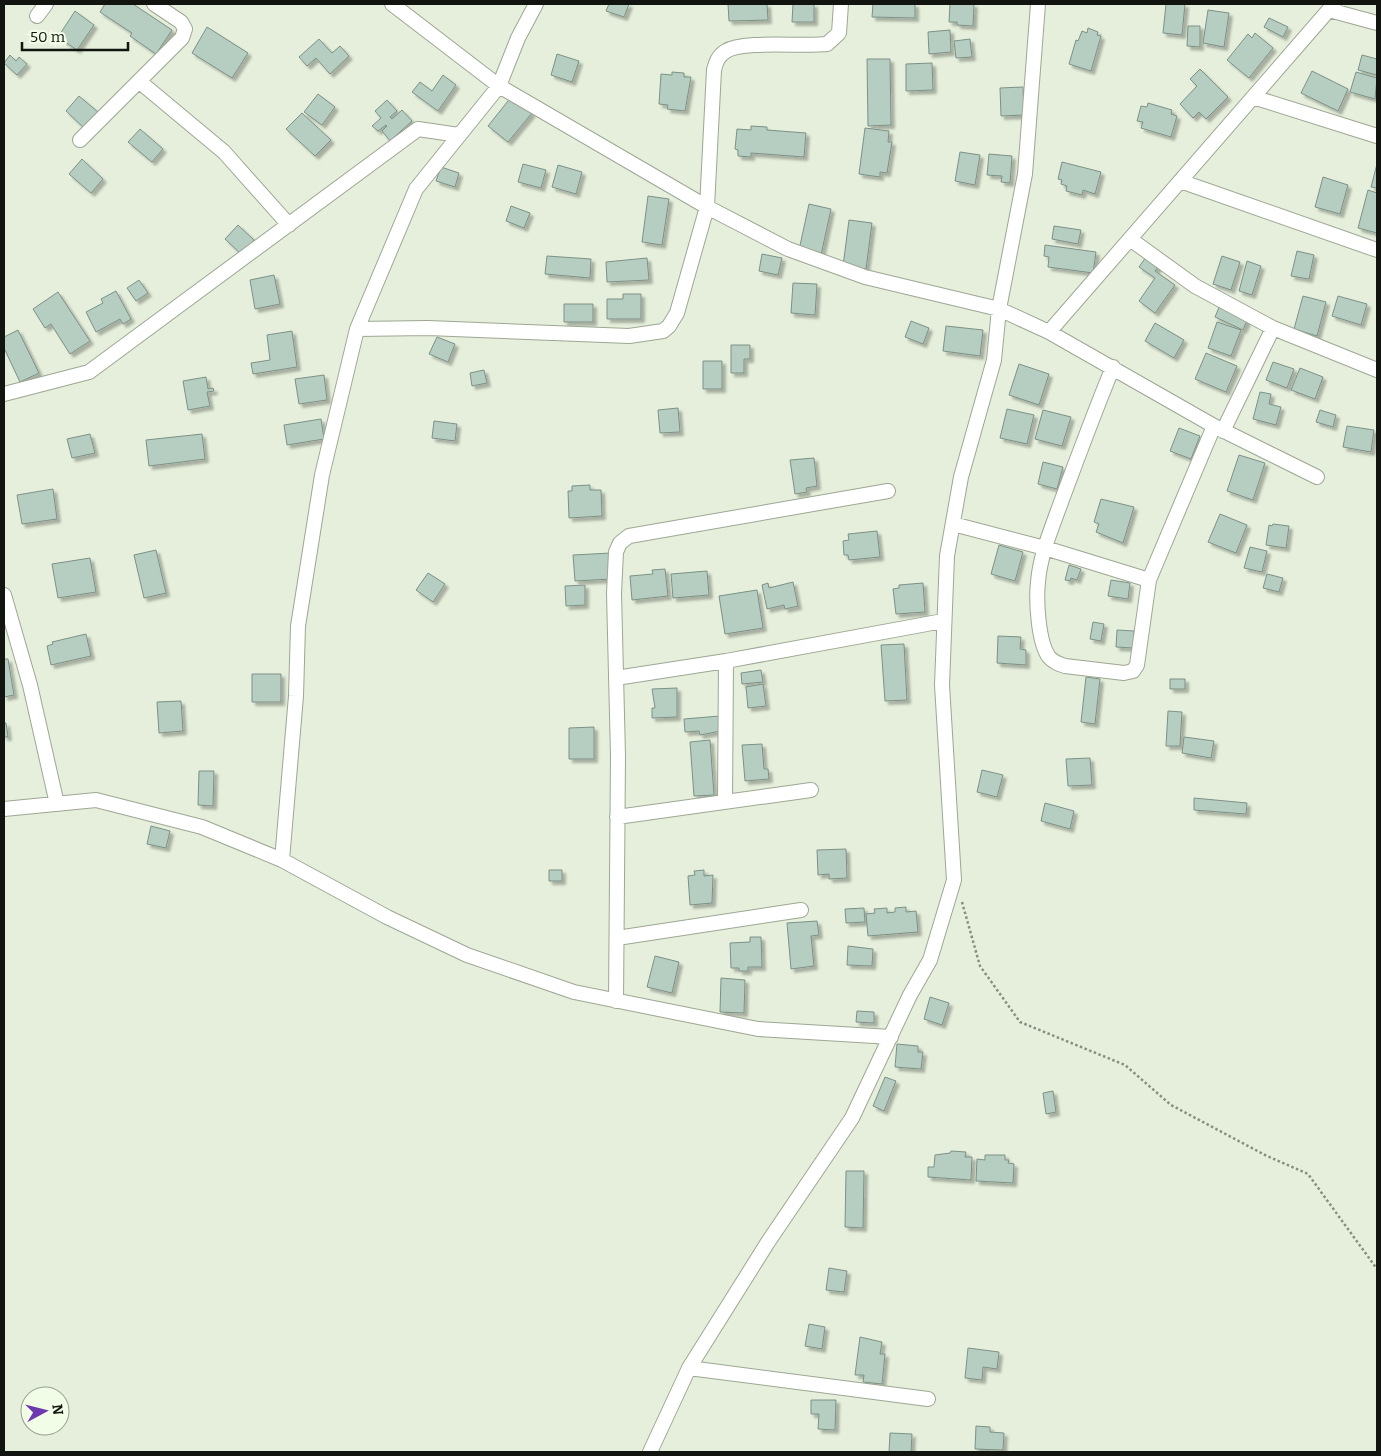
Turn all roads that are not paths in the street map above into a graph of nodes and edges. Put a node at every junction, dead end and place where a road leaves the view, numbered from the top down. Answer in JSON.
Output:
{"nodes":[{"id":1,"x":46,"y":4,"type":"edge"},
{"id":2,"x":154,"y":4,"type":"edge"},
{"id":3,"x":392,"y":4,"type":"edge"},
{"id":4,"x":536,"y":4,"type":"edge"},
{"id":5,"x":841,"y":4,"type":"edge"},
{"id":6,"x":1038,"y":4,"type":"edge"},
{"id":7,"x":1331,"y":7,"type":"edge"},
{"id":8,"x":37,"y":16,"type":"dead end"},
{"id":9,"x":1377,"y":23,"type":"edge"},
{"id":10,"x":140,"y":82,"type":"junction"},
{"id":11,"x":499,"y":86,"type":"junction"},
{"id":12,"x":1253,"y":96,"type":"junction"},
{"id":13,"x":459,"y":135,"type":"junction"},
{"id":14,"x":1377,"y":136,"type":"edge"},
{"id":15,"x":80,"y":140,"type":"dead end"},
{"id":16,"x":1180,"y":181,"type":"junction"},
{"id":17,"x":707,"y":207,"type":"junction"},
{"id":18,"x":289,"y":225,"type":"junction"},
{"id":19,"x":1130,"y":239,"type":"junction"},
{"id":20,"x":1377,"y":250,"type":"edge"},
{"id":21,"x":999,"y":309,"type":"junction"},
{"id":22,"x":1273,"y":328,"type":"junction"},
{"id":23,"x":357,"y":329,"type":"junction"},
{"id":24,"x":1049,"y":332,"type":"junction"},
{"id":25,"x":1112,"y":366,"type":"junction"},
{"id":26,"x":1377,"y":370,"type":"edge"},
{"id":27,"x":4,"y":394,"type":"edge"},
{"id":28,"x":1218,"y":428,"type":"junction"},
{"id":29,"x":1317,"y":477,"type":"dead end"},
{"id":30,"x":888,"y":490,"type":"dead end"},
{"id":31,"x":953,"y":524,"type":"junction"},
{"id":32,"x":1045,"y":548,"type":"junction"},
{"id":33,"x":1149,"y":580,"type":"junction"},
{"id":34,"x":4,"y":595,"type":"edge"},
{"id":35,"x":943,"y":621,"type":"junction"},
{"id":36,"x":726,"y":661,"type":"junction"},
{"id":37,"x":616,"y":678,"type":"junction"},
{"id":38,"x":811,"y":790,"type":"dead end"},
{"id":39,"x":725,"y":802,"type":"junction"},
{"id":40,"x":57,"y":804,"type":"junction"},
{"id":41,"x":4,"y":809,"type":"edge"},
{"id":42,"x":617,"y":816,"type":"junction"},
{"id":43,"x":282,"y":860,"type":"junction"},
{"id":44,"x":800,"y":910,"type":"dead end"},
{"id":45,"x":617,"y":938,"type":"junction"},
{"id":46,"x":616,"y":1000,"type":"junction"},
{"id":47,"x":891,"y":1037,"type":"junction"},
{"id":48,"x":689,"y":1368,"type":"junction"},
{"id":49,"x":928,"y":1399,"type":"dead end"},
{"id":50,"x":650,"y":1452,"type":"edge"}],
"edges":[{"from":1,"to":8,"type":"street"},
{"from":2,"to":10,"type":"street"},
{"from":3,"to":11,"type":"street"},
{"from":4,"to":11,"type":"street"},
{"from":5,"to":17,"type":"street"},
{"from":6,"to":21,"type":"street"},
{"from":7,"to":9,"type":"street"},
{"from":7,"to":12,"type":"street"},
{"from":10,"to":15,"type":"street"},
{"from":10,"to":18,"type":"street"},
{"from":11,"to":13,"type":"street"},
{"from":11,"to":17,"type":"street"},
{"from":12,"to":14,"type":"street"},
{"from":12,"to":16,"type":"street"},
{"from":13,"to":18,"type":"street"},
{"from":13,"to":23,"type":"street"},
{"from":16,"to":19,"type":"street"},
{"from":16,"to":20,"type":"street"},
{"from":17,"to":21,"type":"street"},
{"from":17,"to":23,"type":"street"},
{"from":18,"to":27,"type":"street"},
{"from":19,"to":22,"type":"street"},
{"from":19,"to":24,"type":"street"},
{"from":21,"to":24,"type":"street"},
{"from":21,"to":31,"type":"street"},
{"from":22,"to":26,"type":"street"},
{"from":22,"to":28,"type":"street"},
{"from":23,"to":43,"type":"street"},
{"from":24,"to":25,"type":"street"},
{"from":25,"to":28,"type":"street"},
{"from":25,"to":32,"type":"street"},
{"from":28,"to":29,"type":"street"},
{"from":28,"to":33,"type":"street"},
{"from":30,"to":37,"type":"street"},
{"from":31,"to":32,"type":"street"},
{"from":31,"to":35,"type":"street"},
{"from":32,"to":33,"type":"street"},
{"from":32,"to":33,"type":"street"},
{"from":34,"to":40,"type":"street"},
{"from":35,"to":36,"type":"street"},
{"from":35,"to":47,"type":"street"},
{"from":36,"to":37,"type":"street"},
{"from":36,"to":39,"type":"street"},
{"from":37,"to":42,"type":"street"},
{"from":38,"to":39,"type":"street"},
{"from":39,"to":42,"type":"street"},
{"from":40,"to":41,"type":"street"},
{"from":40,"to":43,"type":"street"},
{"from":42,"to":45,"type":"street"},
{"from":43,"to":46,"type":"street"},
{"from":44,"to":45,"type":"street"},
{"from":45,"to":46,"type":"street"},
{"from":46,"to":47,"type":"street"},
{"from":47,"to":48,"type":"street"},
{"from":48,"to":49,"type":"street"},
{"from":48,"to":50,"type":"street"}]}
